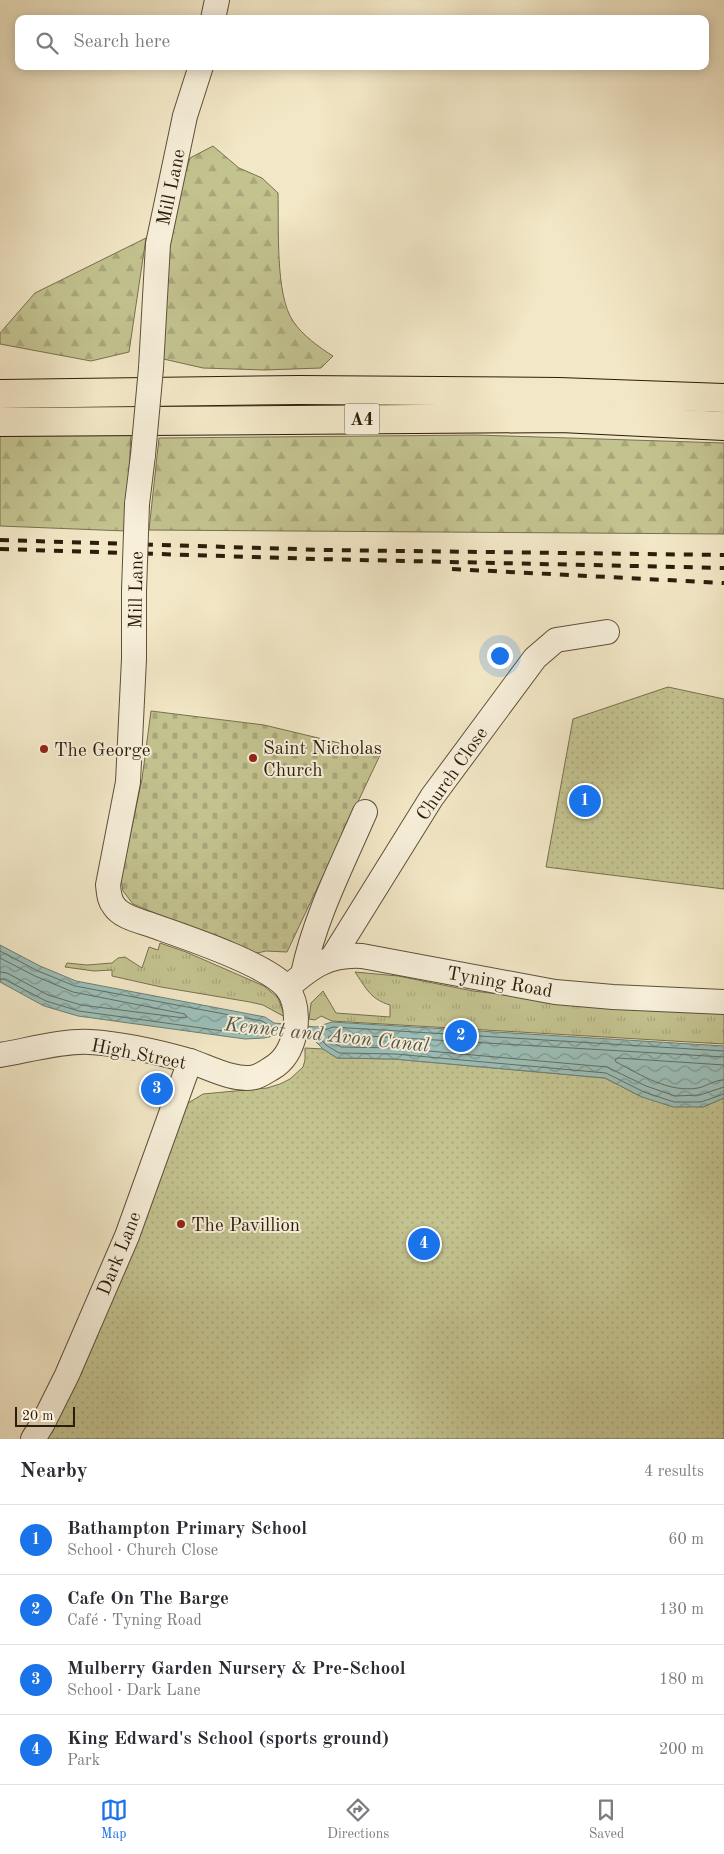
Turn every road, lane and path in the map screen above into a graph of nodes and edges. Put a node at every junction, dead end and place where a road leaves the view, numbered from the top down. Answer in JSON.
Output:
{"nodes":[{"id":1,"x":217,"y":0,"type":"edge"},
{"id":2,"x":214,"y":15,"type":"edge"},
{"id":3,"x":201,"y":70,"type":"edge"},
{"id":4,"x":0,"y":394,"type":"edge"},
{"id":5,"x":724,"y":398,"type":"edge"},
{"id":6,"x":0,"y":422,"type":"edge"},
{"id":7,"x":724,"y":426,"type":"edge"},
{"id":8,"x":606,"y":632,"type":"dead end"},
{"id":9,"x":365,"y":812,"type":"dead end"},
{"id":10,"x":332,"y":958,"type":"junction"},
{"id":11,"x":294,"y":989,"type":"junction"},
{"id":12,"x":724,"y":1002,"type":"edge"},
{"id":13,"x":0,"y":1056,"type":"edge"},
{"id":14,"x":190,"y":1062,"type":"junction"},
{"id":15,"x":33,"y":1439,"type":"edge"}],
"edges":[{"from":1,"to":2,"type":"street"},
{"from":3,"to":11,"type":"street","name":"Mill Lane","bridge":true},
{"from":4,"to":5,"type":"highway","number":"A4"},
{"from":6,"to":7,"type":"highway","number":"A4"},
{"from":8,"to":10,"type":"street","name":"Church Close"},
{"from":9,"to":11,"type":"street"},
{"from":10,"to":11,"type":"street","name":"Tyning Road"},
{"from":10,"to":12,"type":"street","name":"Tyning Road"},
{"from":11,"to":14,"type":"street","name":"High Street"},
{"from":13,"to":14,"type":"street","name":"High Street"},
{"from":14,"to":15,"type":"street","name":"Dark Lane"}]}
